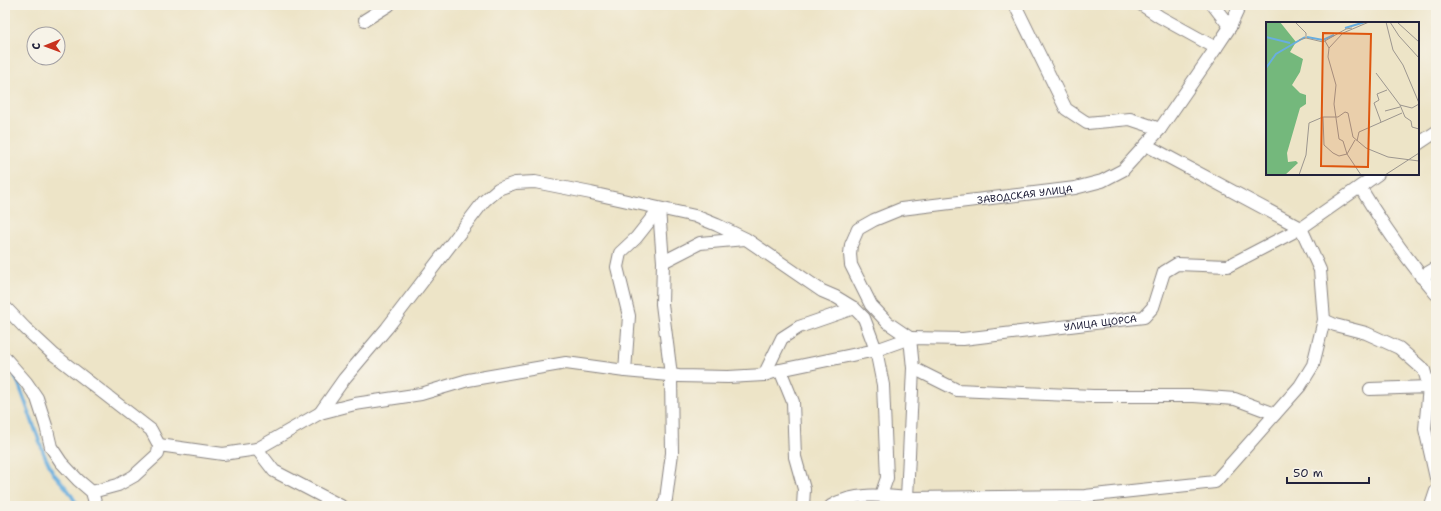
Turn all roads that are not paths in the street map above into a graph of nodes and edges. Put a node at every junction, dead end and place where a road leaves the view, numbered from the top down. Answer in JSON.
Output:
{"nodes":[{"id":1,"x":389,"y":5,"type":"edge"},
{"id":2,"x":1015,"y":5,"type":"edge"},
{"id":3,"x":1142,"y":5,"type":"edge"},
{"id":4,"x":1213,"y":5,"type":"edge"},
{"id":5,"x":1240,"y":5,"type":"edge"},
{"id":6,"x":365,"y":20,"type":"dead end"},
{"id":7,"x":1230,"y":27,"type":"junction"},
{"id":8,"x":1216,"y":48,"type":"junction"},
{"id":9,"x":1160,"y":129,"type":"junction"},
{"id":10,"x":1436,"y":132,"type":"edge"},
{"id":11,"x":1419,"y":143,"type":"edge"},
{"id":12,"x":1146,"y":145,"type":"junction"},
{"id":13,"x":1377,"y":175,"type":"edge"},
{"id":14,"x":1360,"y":187,"type":"junction"},
{"id":15,"x":659,"y":209,"type":"junction"},
{"id":16,"x":1301,"y":228,"type":"junction"},
{"id":17,"x":746,"y":239,"type":"junction"},
{"id":18,"x":663,"y":262,"type":"junction"},
{"id":19,"x":1436,"y":268,"type":"edge"},
{"id":20,"x":1422,"y":277,"type":"junction"},
{"id":21,"x":1436,"y":294,"type":"edge"},
{"id":22,"x":5,"y":307,"type":"edge"},
{"id":23,"x":854,"y":308,"type":"junction"},
{"id":24,"x":1324,"y":320,"type":"junction"},
{"id":25,"x":910,"y":338,"type":"junction"},
{"id":26,"x":876,"y":350,"type":"junction"},
{"id":27,"x":5,"y":358,"type":"edge"},
{"id":28,"x":913,"y":368,"type":"junction"},
{"id":29,"x":780,"y":370,"type":"junction"},
{"id":30,"x":625,"y":371,"type":"junction"},
{"id":31,"x":671,"y":375,"type":"junction"},
{"id":32,"x":764,"y":375,"type":"junction"},
{"id":33,"x":1370,"y":388,"type":"dead end"},
{"id":34,"x":1433,"y":388,"type":"edge"},
{"id":35,"x":320,"y":413,"type":"junction"},
{"id":36,"x":1275,"y":414,"type":"junction"},
{"id":37,"x":159,"y":445,"type":"junction"},
{"id":38,"x":257,"y":449,"type":"junction"},
{"id":39,"x":1436,"y":478,"type":"edge"},
{"id":40,"x":1436,"y":491,"type":"edge"},
{"id":41,"x":92,"y":492,"type":"junction"},
{"id":42,"x":881,"y":495,"type":"junction"},
{"id":43,"x":911,"y":502,"type":"edge"},
{"id":44,"x":96,"y":506,"type":"edge"},
{"id":45,"x":341,"y":506,"type":"edge"},
{"id":46,"x":663,"y":506,"type":"edge"},
{"id":47,"x":803,"y":506,"type":"edge"},
{"id":48,"x":831,"y":506,"type":"edge"},
{"id":49,"x":1431,"y":506,"type":"edge"}],
"edges":[{"from":1,"to":6,"type":"street"},
{"from":2,"to":9,"type":"street"},
{"from":3,"to":8,"type":"street"},
{"from":4,"to":7,"type":"street"},
{"from":5,"to":7,"type":"street","name":"ЗАВОДСКАЯ УЛИЦА"},
{"from":7,"to":8,"type":"street","name":"ЗАВОДСКАЯ УЛИЦА"},
{"from":8,"to":9,"type":"street","name":"ЗАВОДСКАЯ УЛИЦА"},
{"from":9,"to":12,"type":"street","name":"ЗАВОДСКАЯ УЛИЦА"},
{"from":10,"to":11,"type":"street"},
{"from":12,"to":16,"type":"street"},
{"from":12,"to":25,"type":"street","name":"ЗАВОДСКАЯ УЛИЦА"},
{"from":13,"to":14,"type":"street","name":"УЛИЦА ЩОРСА"},
{"from":14,"to":16,"type":"street","name":"УЛИЦА ЩОРСА"},
{"from":14,"to":20,"type":"street"},
{"from":15,"to":17,"type":"street"},
{"from":15,"to":18,"type":"street"},
{"from":15,"to":30,"type":"street"},
{"from":15,"to":35,"type":"street"},
{"from":16,"to":24,"type":"street"},
{"from":16,"to":25,"type":"street","name":"УЛИЦА ЩОРСА"},
{"from":17,"to":18,"type":"street"},
{"from":17,"to":23,"type":"street"},
{"from":18,"to":31,"type":"street"},
{"from":19,"to":20,"type":"street"},
{"from":20,"to":21,"type":"street"},
{"from":22,"to":37,"type":"street"},
{"from":23,"to":26,"type":"street"},
{"from":23,"to":32,"type":"street"},
{"from":24,"to":34,"type":"street"},
{"from":24,"to":36,"type":"street"},
{"from":25,"to":26,"type":"street"},
{"from":25,"to":28,"type":"street"},
{"from":26,"to":29,"type":"street"},
{"from":26,"to":42,"type":"street"},
{"from":27,"to":41,"type":"street"},
{"from":28,"to":36,"type":"street"},
{"from":28,"to":43,"type":"street"},
{"from":29,"to":32,"type":"street"},
{"from":29,"to":47,"type":"street"},
{"from":30,"to":31,"type":"street"},
{"from":30,"to":35,"type":"street"},
{"from":31,"to":32,"type":"street"},
{"from":31,"to":46,"type":"street"},
{"from":33,"to":34,"type":"street"},
{"from":34,"to":39,"type":"street"},
{"from":35,"to":38,"type":"street"},
{"from":36,"to":43,"type":"street"},
{"from":37,"to":38,"type":"street"},
{"from":37,"to":41,"type":"street"},
{"from":38,"to":45,"type":"street"},
{"from":40,"to":49,"type":"street"},
{"from":41,"to":44,"type":"street"},
{"from":42,"to":43,"type":"street"},
{"from":42,"to":48,"type":"street"}]}
